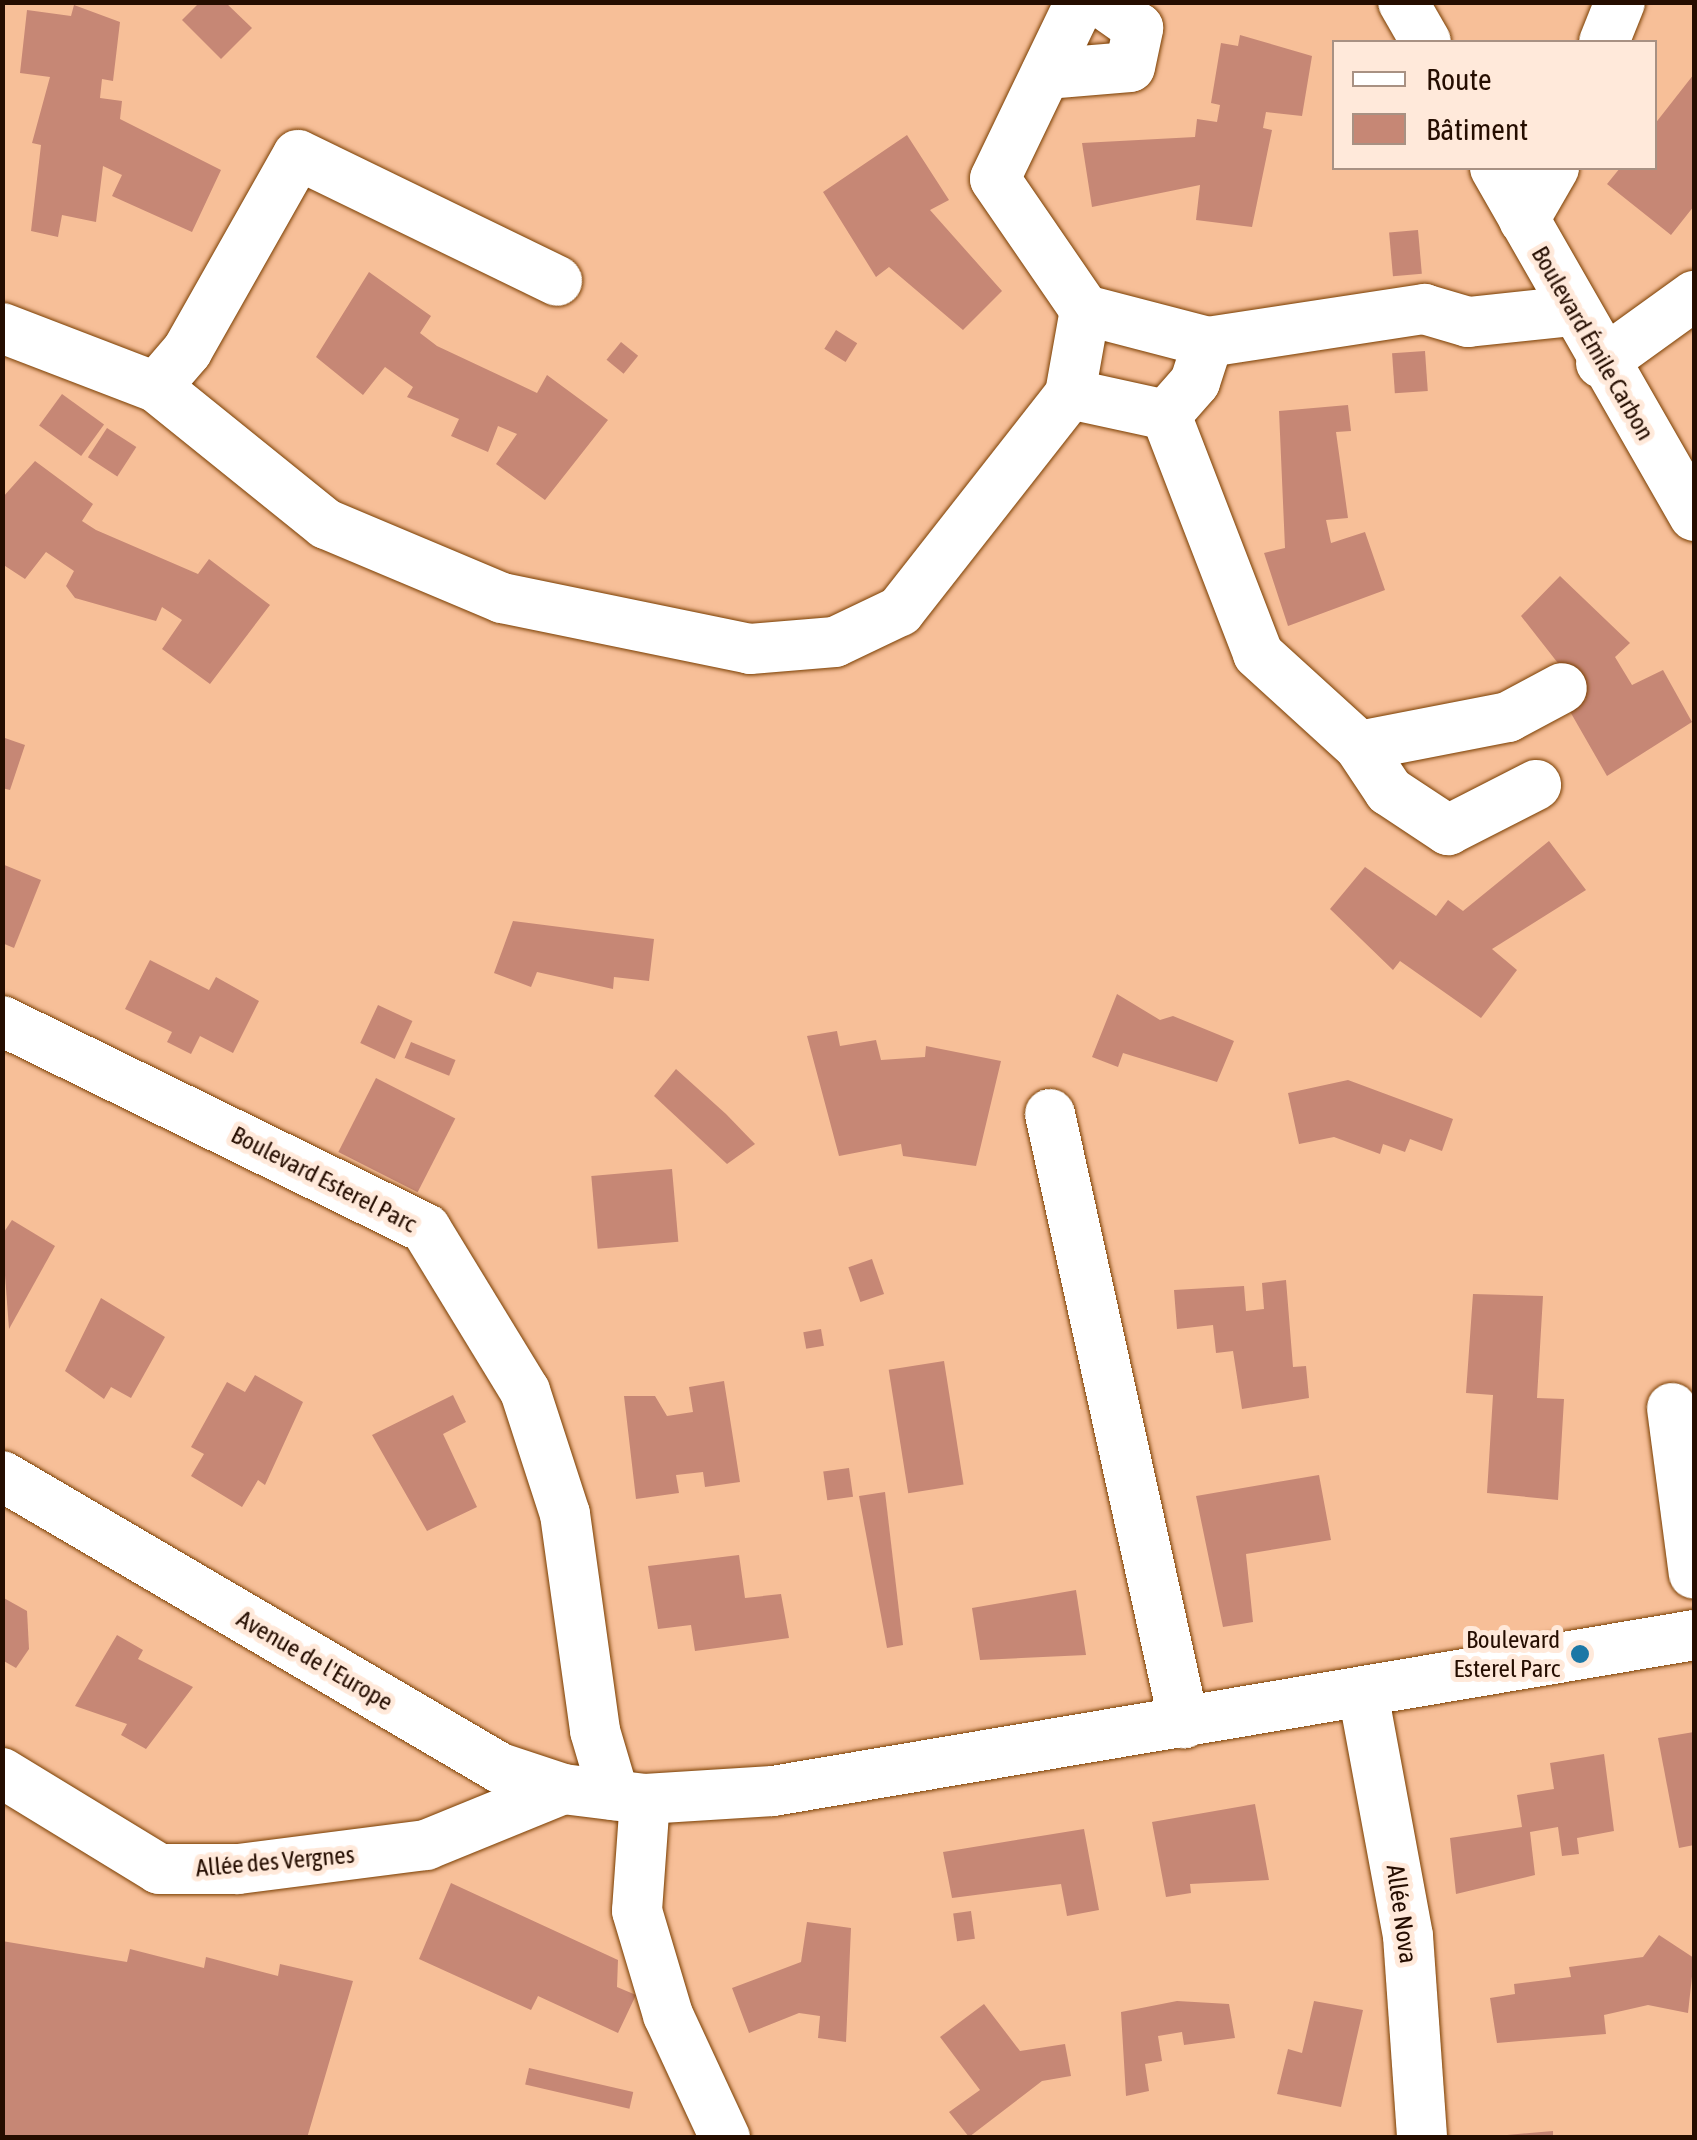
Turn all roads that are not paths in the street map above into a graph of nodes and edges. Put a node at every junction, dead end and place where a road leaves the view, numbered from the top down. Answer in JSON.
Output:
{"nodes":[{"id":1,"x":1080,"y":2,"type":"edge"},
{"id":2,"x":1100,"y":2,"type":"edge"},
{"id":3,"x":1404,"y":2,"type":"edge"},
{"id":4,"x":1620,"y":2,"type":"edge"},
{"id":5,"x":1425,"y":40,"type":"edge"},
{"id":6,"x":1605,"y":40,"type":"edge"},
{"id":7,"x":1046,"y":74,"type":"junction"},
{"id":8,"x":1496,"y":170,"type":"edge"},
{"id":9,"x":1553,"y":170,"type":"edge"},
{"id":10,"x":1524,"y":220,"type":"junction"},
{"id":11,"x":557,"y":281,"type":"dead end"},
{"id":12,"x":1694,"y":296,"type":"edge"},
{"id":13,"x":1085,"y":310,"type":"junction"},
{"id":14,"x":1574,"y":311,"type":"junction"},
{"id":15,"x":2,"y":328,"type":"edge"},
{"id":16,"x":1208,"y":342,"type":"junction"},
{"id":17,"x":1601,"y":362,"type":"junction"},
{"id":18,"x":156,"y":387,"type":"junction"},
{"id":19,"x":1070,"y":394,"type":"junction"},
{"id":20,"x":1166,"y":416,"type":"junction"},
{"id":21,"x":1694,"y":516,"type":"edge"},
{"id":22,"x":1562,"y":688,"type":"dead end"},
{"id":23,"x":1359,"y":746,"type":"junction"},
{"id":24,"x":1536,"y":785,"type":"dead end"},
{"id":25,"x":2,"y":1020,"type":"edge"},
{"id":26,"x":1050,"y":1114,"type":"dead end"},
{"id":27,"x":1672,"y":1408,"type":"dead end"},
{"id":28,"x":2,"y":1476,"type":"edge"},
{"id":29,"x":1694,"y":1574,"type":"edge"},
{"id":30,"x":1694,"y":1634,"type":"edge"},
{"id":31,"x":1363,"y":1693,"type":"junction"},
{"id":32,"x":1184,"y":1722,"type":"junction"},
{"id":33,"x":2,"y":1773,"type":"edge"},
{"id":34,"x":562,"y":1790,"type":"junction"},
{"id":35,"x":630,"y":1797,"type":"junction"},
{"id":36,"x":725,"y":2138,"type":"edge"},
{"id":37,"x":1422,"y":2138,"type":"edge"}],
"edges":[{"from":1,"to":7,"type":"street"},
{"from":2,"to":7,"type":"street"},
{"from":3,"to":5,"type":"street"},
{"from":4,"to":6,"type":"street"},
{"from":7,"to":13,"type":"street"},
{"from":8,"to":10,"type":"street","name":"Boulevard Émile Carbon"},
{"from":9,"to":10,"type":"street"},
{"from":10,"to":14,"type":"street","name":"Boulevard Émile Carbon"},
{"from":11,"to":18,"type":"street"},
{"from":12,"to":17,"type":"street"},
{"from":13,"to":16,"type":"street"},
{"from":13,"to":19,"type":"street"},
{"from":14,"to":16,"type":"street"},
{"from":14,"to":17,"type":"street","name":"Boulevard Émile Carbon"},
{"from":15,"to":18,"type":"street"},
{"from":16,"to":20,"type":"street"},
{"from":17,"to":21,"type":"street","name":"Boulevard Émile Carbon"},
{"from":18,"to":19,"type":"street"},
{"from":19,"to":20,"type":"street"},
{"from":20,"to":23,"type":"street"},
{"from":22,"to":23,"type":"street"},
{"from":23,"to":24,"type":"street"},
{"from":25,"to":35,"type":"street","name":"Boulevard Esterel Parc"},
{"from":26,"to":32,"type":"street"},
{"from":27,"to":29,"type":"street"},
{"from":28,"to":34,"type":"street","name":"Avenue de l'Europe"},
{"from":30,"to":31,"type":"street"},
{"from":31,"to":32,"type":"street"},
{"from":31,"to":37,"type":"street","name":"Allée Nova"},
{"from":32,"to":35,"type":"street"},
{"from":33,"to":34,"type":"street","name":"Allée des Vergnes"},
{"from":34,"to":35,"type":"street","name":"Avenue de l'Europe"},
{"from":35,"to":36,"type":"street"}]}
